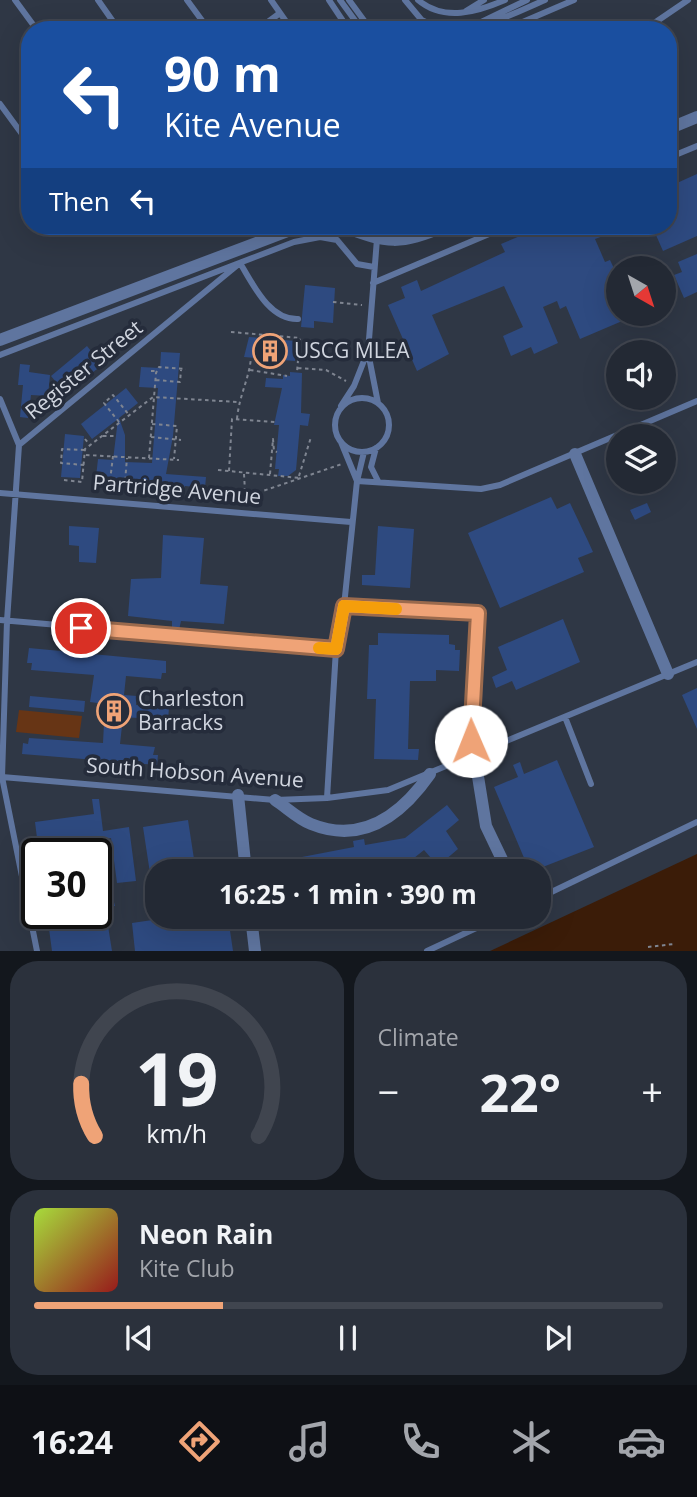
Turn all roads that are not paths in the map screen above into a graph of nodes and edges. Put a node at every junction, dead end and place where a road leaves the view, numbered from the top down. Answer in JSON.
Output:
{"nodes":[{"id":1,"x":15,"y":0,"type":"edge"},
{"id":2,"x":98,"y":0,"type":"edge"},
{"id":3,"x":187,"y":0,"type":"edge"},
{"id":4,"x":271,"y":0,"type":"edge"},
{"id":5,"x":329,"y":0,"type":"edge"},
{"id":6,"x":340,"y":0,"type":"edge"},
{"id":7,"x":349,"y":0,"type":"edge"},
{"id":8,"x":418,"y":0,"type":"edge"},
{"id":9,"x":484,"y":0,"type":"edge"},
{"id":10,"x":505,"y":0,"type":"edge"},
{"id":11,"x":527,"y":0,"type":"edge"},
{"id":12,"x":545,"y":0,"type":"edge"},
{"id":13,"x":574,"y":0,"type":"edge"},
{"id":14,"x":688,"y":0,"type":"edge"},
{"id":15,"x":406,"y":1,"type":"edge"},
{"id":16,"x":466,"y":11,"type":"junction"},
{"id":17,"x":280,"y":13,"type":"junction"},
{"id":18,"x":422,"y":20,"type":"edge"},
{"id":19,"x":30,"y":21,"type":"edge"},
{"id":20,"x":113,"y":21,"type":"edge"},
{"id":21,"x":202,"y":21,"type":"edge"},
{"id":22,"x":269,"y":21,"type":"edge"},
{"id":23,"x":286,"y":21,"type":"edge"},
{"id":24,"x":343,"y":21,"type":"edge"},
{"id":25,"x":355,"y":21,"type":"edge"},
{"id":26,"x":364,"y":21,"type":"edge"},
{"id":27,"x":483,"y":21,"type":"edge"},
{"id":28,"x":495,"y":21,"type":"edge"},
{"id":29,"x":525,"y":21,"type":"edge"},
{"id":30,"x":656,"y":21,"type":"edge"},
{"id":31,"x":0,"y":104,"type":"edge"},
{"id":32,"x":697,"y":117,"type":"edge"},
{"id":33,"x":677,"y":125,"type":"edge"},
{"id":34,"x":21,"y":133,"type":"edge"},
{"id":35,"x":697,"y":146,"type":"edge"},
{"id":36,"x":677,"y":154,"type":"edge"},
{"id":37,"x":277,"y":235,"type":"edge"},
{"id":38,"x":366,"y":235,"type":"edge"},
{"id":39,"x":424,"y":235,"type":"edge"},
{"id":40,"x":487,"y":235,"type":"edge"},
{"id":41,"x":377,"y":239,"type":"junction"},
{"id":42,"x":240,"y":263,"type":"junction"},
{"id":43,"x":374,"y":267,"type":"junction"},
{"id":44,"x":373,"y":283,"type":"junction"},
{"id":45,"x":298,"y":319,"type":"dead end"},
{"id":46,"x":0,"y":340,"type":"edge"},
{"id":47,"x":368,"y":352,"type":"junction"},
{"id":48,"x":0,"y":355,"type":"edge"},
{"id":49,"x":0,"y":399,"type":"edge"},
{"id":50,"x":697,"y":401,"type":"edge"},
{"id":51,"x":379,"y":404,"type":"junction"},
{"id":52,"x":339,"y":411,"type":"junction"},
{"id":53,"x":341,"y":442,"type":"junction"},
{"id":54,"x":19,"y":444,"type":"junction"},
{"id":55,"x":376,"y":448,"type":"junction"},
{"id":56,"x":364,"y":452,"type":"junction"},
{"id":57,"x":575,"y":454,"type":"junction"},
{"id":58,"x":356,"y":481,"type":"junction"},
{"id":59,"x":378,"y":481,"type":"junction"},
{"id":60,"x":0,"y":493,"type":"edge"},
{"id":61,"x":17,"y":494,"type":"junction"},
{"id":62,"x":351,"y":522,"type":"junction"},
{"id":63,"x":344,"y":606,"type":"junction"},
{"id":64,"x":3,"y":621,"type":"edge"},
{"id":65,"x":336,"y":649,"type":"junction"},
{"id":66,"x":697,"y":662,"type":"edge"},
{"id":67,"x":668,"y":674,"type":"junction"},
{"id":68,"x":565,"y":717,"type":"junction"},
{"id":69,"x":473,"y":756,"type":"junction"},
{"id":70,"x":430,"y":774,"type":"junction"},
{"id":71,"x":1,"y":777,"type":"edge"},
{"id":72,"x":591,"y":784,"type":"dead end"},
{"id":73,"x":238,"y":795,"type":"junction"},
{"id":74,"x":327,"y":798,"type":"junction"},
{"id":75,"x":275,"y":800,"type":"junction"},
{"id":76,"x":697,"y":822,"type":"edge"},
{"id":77,"x":245,"y":859,"type":"edge"},
{"id":78,"x":502,"y":859,"type":"edge"},
{"id":79,"x":551,"y":892,"type":"edge"},
{"id":80,"x":252,"y":929,"type":"edge"},
{"id":81,"x":474,"y":929,"type":"edge"},
{"id":82,"x":37,"y":951,"type":"edge"},
{"id":83,"x":255,"y":951,"type":"edge"},
{"id":84,"x":427,"y":951,"type":"edge"}],
"edges":[{"from":1,"to":19,"type":"lane"},
{"from":2,"to":20,"type":"lane"},
{"from":3,"to":21,"type":"lane"},
{"from":4,"to":17,"type":"lane"},
{"from":5,"to":24,"type":"lane"},
{"from":6,"to":25,"type":"lane"},
{"from":7,"to":26,"type":"lane"},
{"from":8,"to":16,"type":"lane"},
{"from":9,"to":16,"type":"lane"},
{"from":10,"to":16,"type":"lane"},
{"from":11,"to":27,"type":"lane"},
{"from":12,"to":28,"type":"lane"},
{"from":13,"to":29,"type":"lane"},
{"from":14,"to":30,"type":"lane"},
{"from":15,"to":18,"type":"lane"},
{"from":17,"to":22,"type":"lane"},
{"from":17,"to":23,"type":"lane"},
{"from":31,"to":34,"type":"lane"},
{"from":32,"to":33,"type":"street"},
{"from":35,"to":36,"type":"lane"},
{"from":37,"to":46,"type":"street"},
{"from":38,"to":41,"type":"street"},
{"from":39,"to":41,"type":"street"},
{"from":40,"to":44,"type":"lane"},
{"from":41,"to":43,"type":"lane"},
{"from":42,"to":43,"type":"lane"},
{"from":42,"to":45,"type":"lane"},
{"from":42,"to":48,"type":"lane"},
{"from":42,"to":54,"type":"lane","name":"Register Street"},
{"from":43,"to":44,"type":"lane"},
{"from":44,"to":47,"type":"lane"},
{"from":47,"to":51,"type":"lane"},
{"from":47,"to":52,"type":"lane"},
{"from":49,"to":54,"type":"lane"},
{"from":50,"to":57,"type":"lane"},
{"from":51,"to":52,"type":"lane"},
{"from":51,"to":55,"type":"lane"},
{"from":52,"to":53,"type":"lane"},
{"from":53,"to":56,"type":"lane"},
{"from":53,"to":58,"type":"lane"},
{"from":54,"to":61,"type":"lane","name":"Register Street"},
{"from":55,"to":56,"type":"lane"},
{"from":55,"to":59,"type":"lane"},
{"from":56,"to":58,"type":"lane"},
{"from":57,"to":59,"type":"lane"},
{"from":57,"to":67,"type":"street"},
{"from":58,"to":59,"type":"lane"},
{"from":58,"to":62,"type":"lane"},
{"from":60,"to":61,"type":"lane","name":"Partridge Avenue"},
{"from":61,"to":62,"type":"lane","name":"Partridge Avenue"},
{"from":61,"to":64,"type":"lane","name":"Register Street"},
{"from":62,"to":63,"type":"lane"},
{"from":63,"to":65,"type":"lane"},
{"from":63,"to":69,"type":"street"},
{"from":64,"to":65,"type":"lane"},
{"from":64,"to":71,"type":"lane","name":"Register Street"},
{"from":65,"to":74,"type":"lane"},
{"from":66,"to":67,"type":"lane","name":"South Hobson Avenue"},
{"from":67,"to":68,"type":"lane","name":"South Hobson Avenue"},
{"from":68,"to":69,"type":"lane","name":"South Hobson Avenue"},
{"from":68,"to":72,"type":"lane"},
{"from":69,"to":70,"type":"lane","name":"South Hobson Avenue"},
{"from":69,"to":78,"type":"street"},
{"from":70,"to":74,"type":"lane","name":"South Hobson Avenue"},
{"from":70,"to":75,"type":"street"},
{"from":71,"to":73,"type":"lane","name":"South Hobson Avenue"},
{"from":71,"to":82,"type":"lane","name":"Register Street"},
{"from":73,"to":75,"type":"lane","name":"South Hobson Avenue"},
{"from":73,"to":77,"type":"street"},
{"from":74,"to":75,"type":"lane","name":"South Hobson Avenue"},
{"from":76,"to":79,"type":"lane"},
{"from":80,"to":83,"type":"street"},
{"from":81,"to":84,"type":"lane"}]}
